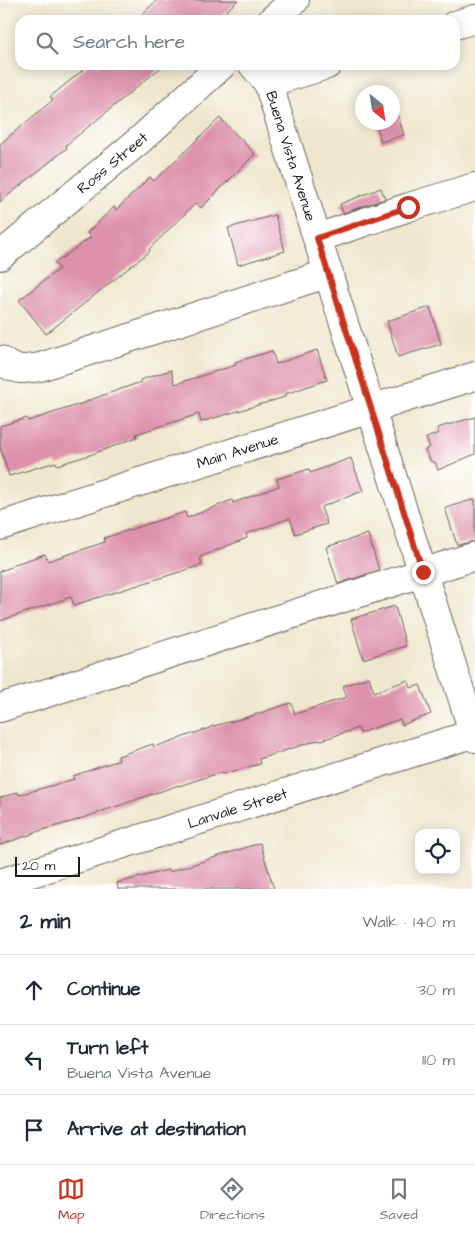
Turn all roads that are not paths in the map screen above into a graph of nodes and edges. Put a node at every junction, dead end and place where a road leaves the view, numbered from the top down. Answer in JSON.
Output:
{"nodes":[{"id":1,"x":295,"y":0,"type":"edge"},
{"id":2,"x":278,"y":15,"type":"edge"},
{"id":3,"x":475,"y":19,"type":"edge"},
{"id":4,"x":460,"y":24,"type":"edge"},
{"id":5,"x":217,"y":70,"type":"edge"},
{"id":6,"x":290,"y":70,"type":"edge"},
{"id":7,"x":261,"y":74,"type":"edge"},
{"id":8,"x":475,"y":187,"type":"edge"},
{"id":9,"x":317,"y":238,"type":"junction"},
{"id":10,"x":0,"y":256,"type":"edge"},
{"id":11,"x":328,"y":273,"type":"junction"},
{"id":12,"x":0,"y":360,"type":"edge"},
{"id":13,"x":475,"y":376,"type":"edge"},
{"id":14,"x":371,"y":408,"type":"junction"},
{"id":15,"x":0,"y":526,"type":"edge"},
{"id":16,"x":475,"y":556,"type":"edge"},
{"id":17,"x":423,"y":572,"type":"junction"},
{"id":18,"x":0,"y":708,"type":"edge"},
{"id":19,"x":475,"y":735,"type":"edge"},
{"id":20,"x":0,"y":883,"type":"edge"}],
"edges":[{"from":1,"to":2,"type":"street"},
{"from":3,"to":4,"type":"street"},
{"from":5,"to":10,"type":"street","name":"Ross Street"},
{"from":6,"to":7,"type":"street"},
{"from":7,"to":9,"type":"street","name":"Buena Vista Avenue"},
{"from":8,"to":9,"type":"street"},
{"from":9,"to":11,"type":"street","name":"Buena Vista Avenue"},
{"from":11,"to":12,"type":"street"},
{"from":11,"to":14,"type":"street","name":"Buena Vista Avenue"},
{"from":13,"to":14,"type":"street","name":"Main Avenue"},
{"from":14,"to":15,"type":"street","name":"Main Avenue"},
{"from":14,"to":17,"type":"street","name":"Buena Vista Avenue"},
{"from":16,"to":17,"type":"street"},
{"from":17,"to":18,"type":"street"},
{"from":17,"to":19,"type":"street","name":"Buena Vista Avenue"},
{"from":19,"to":20,"type":"street","name":"Lanvale Street"}]}
